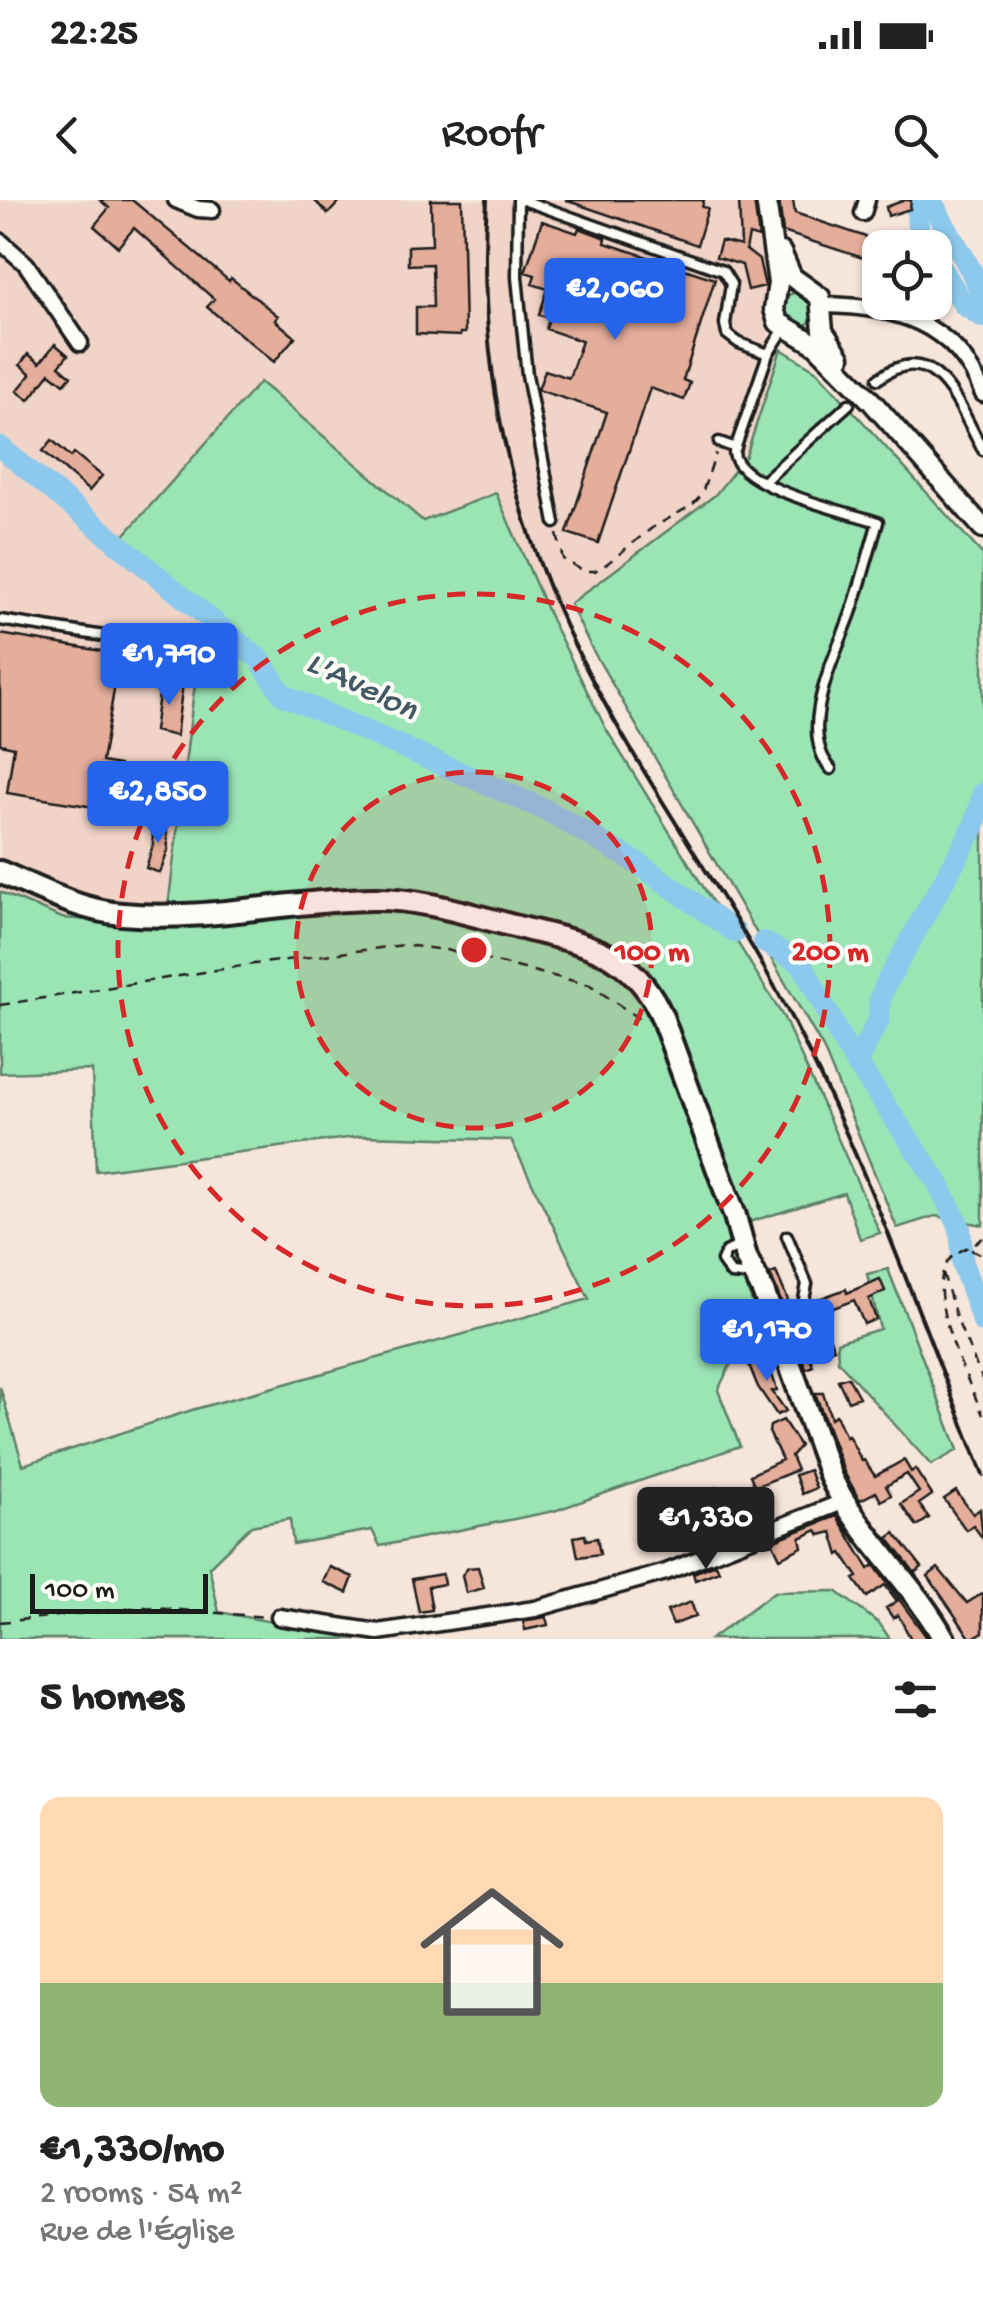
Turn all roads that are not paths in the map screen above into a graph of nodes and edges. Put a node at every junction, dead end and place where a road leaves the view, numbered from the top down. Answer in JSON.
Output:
{"nodes":[{"id":1,"x":176,"y":200,"type":"edge"},
{"id":2,"x":521,"y":200,"type":"edge"},
{"id":3,"x":212,"y":210,"type":"dead end"},
{"id":4,"x":767,"y":210,"type":"edge"},
{"id":5,"x":0,"y":241,"type":"edge"},
{"id":6,"x":805,"y":285,"type":"junction"},
{"id":7,"x":776,"y":301,"type":"junction"},
{"id":8,"x":822,"y":311,"type":"junction"},
{"id":9,"x":789,"y":331,"type":"junction"},
{"id":10,"x":80,"y":342,"type":"dead end"},
{"id":11,"x":768,"y":354,"type":"junction"},
{"id":12,"x":878,"y":379,"type":"dead end"},
{"id":13,"x":983,"y":394,"type":"edge"},
{"id":14,"x":872,"y":402,"type":"junction"},
{"id":15,"x":849,"y":404,"type":"dead end"},
{"id":16,"x":719,"y":442,"type":"road end"},
{"id":17,"x":736,"y":448,"type":"junction"},
{"id":18,"x":983,"y":450,"type":"edge"},
{"id":19,"x":763,"y":482,"type":"junction"},
{"id":20,"x":555,"y":523,"type":"road end"},
{"id":21,"x":983,"y":528,"type":"edge"},
{"id":22,"x":0,"y":620,"type":"edge"},
{"id":23,"x":117,"y":638,"type":"dead end"},
{"id":24,"x":831,"y":770,"type":"dead end"},
{"id":25,"x":0,"y":872,"type":"edge"},
{"id":26,"x":787,"y":1236,"type":"dead end"},
{"id":27,"x":780,"y":1343,"type":"junction"},
{"id":28,"x":845,"y":1501,"type":"junction"},
{"id":29,"x":278,"y":1618,"type":"road end"},
{"id":30,"x":944,"y":1639,"type":"edge"}],
"edges":[{"from":1,"to":3,"type":"street"},
{"from":2,"to":11,"type":"lane"},
{"from":2,"to":20,"type":"lane"},
{"from":4,"to":6,"type":"street"},
{"from":4,"to":7,"type":"street"},
{"from":5,"to":10,"type":"street"},
{"from":6,"to":7,"type":"street"},
{"from":6,"to":8,"type":"street"},
{"from":7,"to":9,"type":"street"},
{"from":8,"to":9,"type":"street"},
{"from":8,"to":13,"type":"street"},
{"from":8,"to":14,"type":"street"},
{"from":9,"to":11,"type":"lane"},
{"from":9,"to":14,"type":"street"},
{"from":11,"to":17,"type":"lane"},
{"from":12,"to":18,"type":"lane"},
{"from":14,"to":21,"type":"street"},
{"from":15,"to":19,"type":"lane"},
{"from":16,"to":17,"type":"lane"},
{"from":17,"to":19,"type":"lane"},
{"from":19,"to":24,"type":"lane"},
{"from":22,"to":23,"type":"lane"},
{"from":25,"to":27,"type":"main road"},
{"from":26,"to":27,"type":"lane"},
{"from":27,"to":28,"type":"main road"},
{"from":28,"to":29,"type":"street"},
{"from":28,"to":30,"type":"main road"}]}
